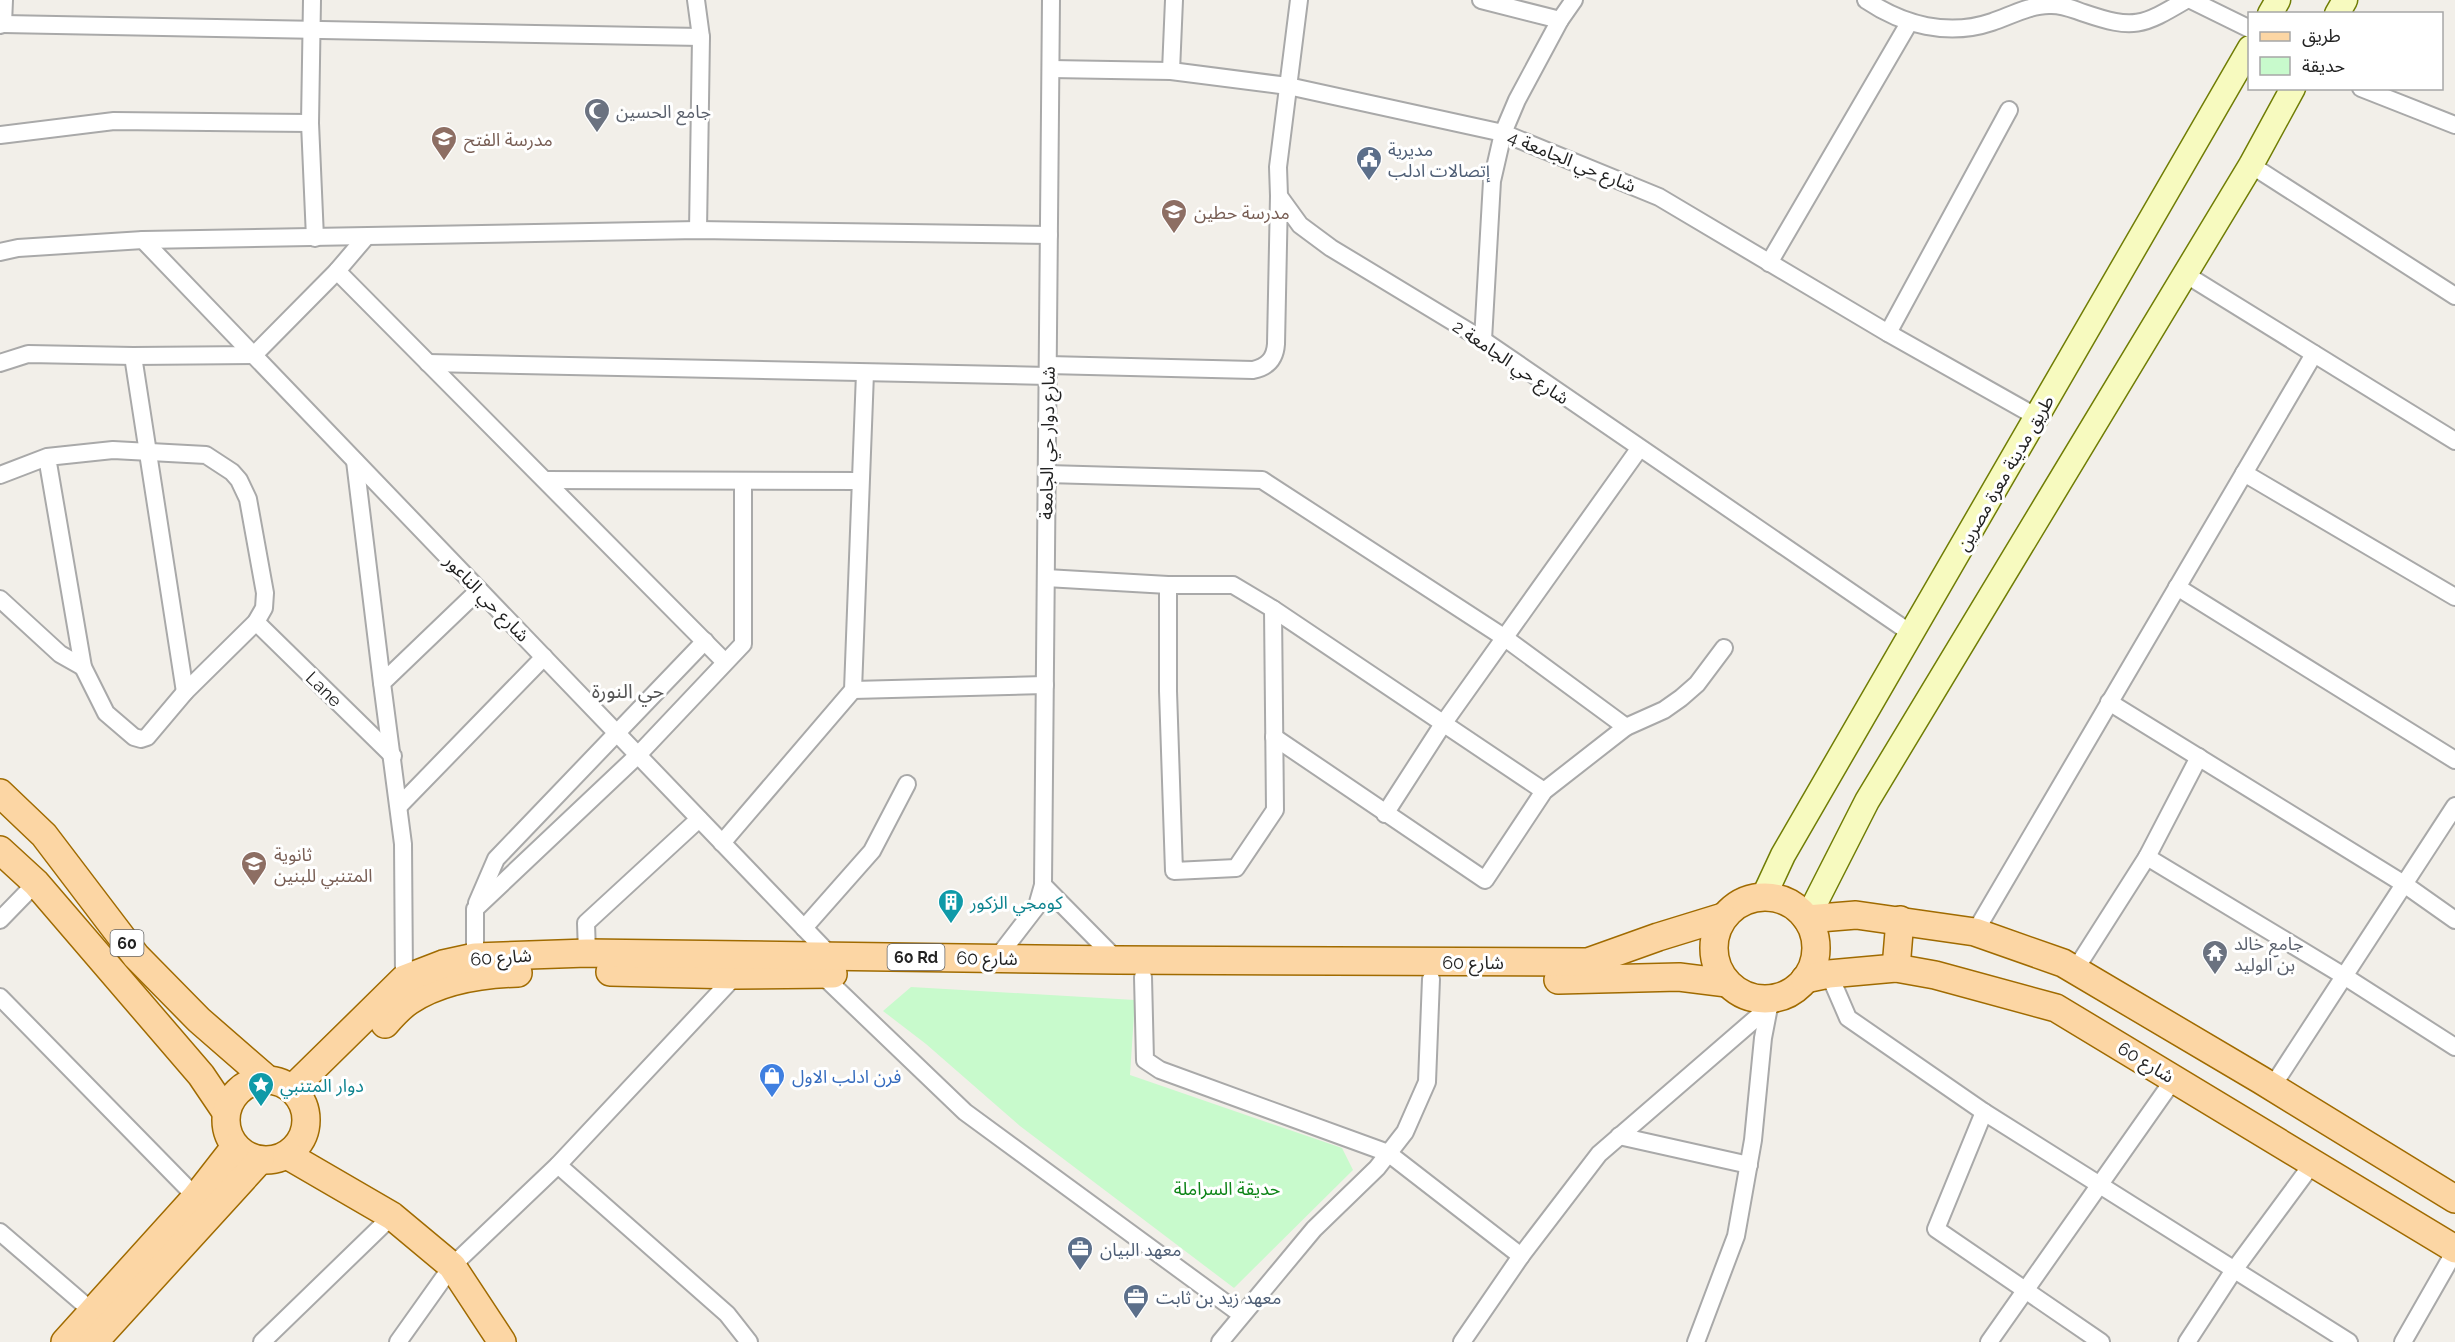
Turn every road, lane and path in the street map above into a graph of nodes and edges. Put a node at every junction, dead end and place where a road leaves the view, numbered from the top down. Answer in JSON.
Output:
{"nodes":[{"id":1,"x":4,"y":0,"type":"edge"},
{"id":2,"x":312,"y":0,"type":"edge"},
{"id":3,"x":696,"y":0,"type":"edge"},
{"id":4,"x":1051,"y":0,"type":"edge"},
{"id":5,"x":1174,"y":0,"type":"edge"},
{"id":6,"x":1299,"y":0,"type":"edge"},
{"id":7,"x":1481,"y":0,"type":"edge"},
{"id":8,"x":1574,"y":0,"type":"edge"},
{"id":9,"x":1866,"y":0,"type":"edge"},
{"id":10,"x":2186,"y":0,"type":"edge"},
{"id":11,"x":2192,"y":0,"type":"edge"},
{"id":12,"x":1560,"y":20,"type":"junction"},
{"id":13,"x":1909,"y":23,"type":"junction"},
{"id":14,"x":2,"y":25,"type":"edge"},
{"id":15,"x":2248,"y":28,"type":"edge"},
{"id":16,"x":310,"y":30,"type":"junction"},
{"id":17,"x":700,"y":37,"type":"junction"},
{"id":18,"x":2248,"y":51,"type":"edge"},
{"id":19,"x":1051,"y":69,"type":"junction"},
{"id":20,"x":1171,"y":71,"type":"junction"},
{"id":21,"x":1288,"y":86,"type":"junction"},
{"id":22,"x":2292,"y":90,"type":"edge"},
{"id":23,"x":2366,"y":90,"type":"edge"},
{"id":24,"x":2009,"y":110,"type":"dead end"},
{"id":25,"x":310,"y":123,"type":"junction"},
{"id":26,"x":2455,"y":125,"type":"edge"},
{"id":27,"x":1503,"y":133,"type":"junction"},
{"id":28,"x":0,"y":135,"type":"edge"},
{"id":29,"x":2251,"y":165,"type":"junction"},
{"id":30,"x":1279,"y":196,"type":"junction"},
{"id":31,"x":698,"y":230,"type":"junction"},
{"id":32,"x":1049,"y":235,"type":"junction"},
{"id":33,"x":366,"y":237,"type":"junction"},
{"id":34,"x":315,"y":238,"type":"junction"},
{"id":35,"x":143,"y":240,"type":"junction"},
{"id":36,"x":0,"y":252,"type":"edge"},
{"id":37,"x":1769,"y":263,"type":"junction"},
{"id":38,"x":337,"y":271,"type":"junction"},
{"id":39,"x":2186,"y":274,"type":"junction"},
{"id":40,"x":2455,"y":296,"type":"edge"},
{"id":41,"x":1888,"y":333,"type":"junction"},
{"id":42,"x":1483,"y":340,"type":"junction"},
{"id":43,"x":2314,"y":354,"type":"junction"},
{"id":44,"x":254,"y":355,"type":"junction"},
{"id":45,"x":133,"y":356,"type":"junction"},
{"id":46,"x":0,"y":363,"type":"edge"},
{"id":47,"x":428,"y":363,"type":"junction"},
{"id":48,"x":1048,"y":371,"type":"junction"},
{"id":49,"x":865,"y":373,"type":"junction"},
{"id":50,"x":2037,"y":417,"type":"junction"},
{"id":51,"x":2455,"y":441,"type":"edge"},
{"id":52,"x":1639,"y":449,"type":"junction"},
{"id":53,"x":149,"y":450,"type":"junction"},
{"id":54,"x":47,"y":457,"type":"junction"},
{"id":55,"x":355,"y":460,"type":"junction"},
{"id":56,"x":2244,"y":473,"type":"junction"},
{"id":57,"x":1047,"y":474,"type":"junction"},
{"id":58,"x":0,"y":475,"type":"edge"},
{"id":59,"x":545,"y":480,"type":"junction"},
{"id":60,"x":860,"y":481,"type":"junction"},
{"id":61,"x":743,"y":482,"type":"junction"},
{"id":62,"x":1046,"y":578,"type":"junction"},
{"id":63,"x":1168,"y":585,"type":"junction"},
{"id":64,"x":2177,"y":587,"type":"junction"},
{"id":65,"x":479,"y":590,"type":"junction"},
{"id":66,"x":2455,"y":597,"type":"edge"},
{"id":67,"x":0,"y":599,"type":"edge"},
{"id":68,"x":1273,"y":609,"type":"junction"},
{"id":69,"x":256,"y":622,"type":"junction"},
{"id":70,"x":1912,"y":634,"type":"junction"},
{"id":71,"x":1504,"y":638,"type":"junction"},
{"id":72,"x":705,"y":641,"type":"junction"},
{"id":73,"x":1724,"y":648,"type":"dead end"},
{"id":74,"x":544,"y":657,"type":"junction"},
{"id":75,"x":725,"y":662,"type":"junction"},
{"id":76,"x":83,"y":667,"type":"junction"},
{"id":77,"x":382,"y":683,"type":"junction"},
{"id":78,"x":1045,"y":685,"type":"junction"},
{"id":79,"x":853,"y":690,"type":"junction"},
{"id":80,"x":185,"y":692,"type":"junction"},
{"id":81,"x":2109,"y":702,"type":"junction"},
{"id":82,"x":1443,"y":724,"type":"junction"},
{"id":83,"x":1626,"y":727,"type":"junction"},
{"id":84,"x":617,"y":734,"type":"junction"},
{"id":85,"x":1274,"y":737,"type":"junction"},
{"id":86,"x":638,"y":755,"type":"junction"},
{"id":87,"x":393,"y":756,"type":"junction"},
{"id":88,"x":2199,"y":757,"type":"junction"},
{"id":89,"x":2455,"y":760,"type":"edge"},
{"id":90,"x":907,"y":784,"type":"dead end"},
{"id":91,"x":1544,"y":791,"type":"junction"},
{"id":92,"x":0,"y":793,"type":"edge"},
{"id":93,"x":400,"y":805,"type":"junction"},
{"id":94,"x":2455,"y":806,"type":"edge"},
{"id":95,"x":1385,"y":814,"type":"junction"},
{"id":96,"x":699,"y":819,"type":"junction"},
{"id":97,"x":722,"y":843,"type":"junction"},
{"id":98,"x":0,"y":850,"type":"edge"},
{"id":99,"x":2147,"y":857,"type":"junction"},
{"id":100,"x":36,"y":883,"type":"junction"},
{"id":101,"x":2404,"y":884,"type":"junction"},
{"id":102,"x":1043,"y":885,"type":"junction"},
{"id":103,"x":1763,"y":898,"type":"junction"},
{"id":104,"x":475,"y":909,"type":"junction"},
{"id":105,"x":1723,"y":917,"type":"junction"},
{"id":106,"x":0,"y":920,"type":"edge"},
{"id":107,"x":1807,"y":920,"type":"junction"},
{"id":108,"x":1900,"y":920,"type":"junction"},
{"id":109,"x":2455,"y":920,"type":"edge"},
{"id":110,"x":804,"y":928,"type":"junction"},
{"id":111,"x":1974,"y":932,"type":"junction"},
{"id":112,"x":587,"y":953,"type":"junction"},
{"id":113,"x":475,"y":957,"type":"junction"},
{"id":114,"x":997,"y":958,"type":"junction"},
{"id":115,"x":1117,"y":960,"type":"junction"},
{"id":116,"x":826,"y":965,"type":"junction"},
{"id":117,"x":1896,"y":968,"type":"junction"},
{"id":118,"x":2075,"y":970,"type":"junction"},
{"id":119,"x":736,"y":975,"type":"junction"},
{"id":120,"x":1143,"y":976,"type":"junction"},
{"id":121,"x":2344,"y":976,"type":"junction"},
{"id":122,"x":404,"y":979,"type":"junction"},
{"id":123,"x":1431,"y":979,"type":"junction"},
{"id":124,"x":1809,"y":981,"type":"junction"},
{"id":125,"x":1727,"y":983,"type":"junction"},
{"id":126,"x":0,"y":997,"type":"edge"},
{"id":127,"x":1769,"y":1007,"type":"junction"},
{"id":128,"x":2455,"y":1047,"type":"edge"},
{"id":129,"x":2174,"y":1079,"type":"junction"},
{"id":130,"x":2272,"y":1087,"type":"junction"},
{"id":131,"x":288,"y":1090,"type":"junction"},
{"id":132,"x":226,"y":1112,"type":"junction"},
{"id":133,"x":1984,"y":1112,"type":"junction"},
{"id":134,"x":1619,"y":1136,"type":"junction"},
{"id":135,"x":235,"y":1147,"type":"junction"},
{"id":136,"x":1388,"y":1153,"type":"junction"},
{"id":137,"x":287,"y":1155,"type":"junction"},
{"id":138,"x":260,"y":1160,"type":"junction"},
{"id":139,"x":2313,"y":1163,"type":"junction"},
{"id":140,"x":558,"y":1165,"type":"junction"},
{"id":141,"x":1749,"y":1165,"type":"junction"},
{"id":142,"x":2099,"y":1185,"type":"junction"},
{"id":143,"x":196,"y":1197,"type":"junction"},
{"id":144,"x":2455,"y":1199,"type":"edge"},
{"id":145,"x":392,"y":1216,"type":"junction"},
{"id":146,"x":0,"y":1232,"type":"edge"},
{"id":147,"x":2455,"y":1250,"type":"edge"},
{"id":148,"x":1521,"y":1256,"type":"junction"},
{"id":149,"x":452,"y":1266,"type":"junction"},
{"id":150,"x":2234,"y":1270,"type":"junction"},
{"id":151,"x":2024,"y":1289,"type":"junction"},
{"id":152,"x":93,"y":1312,"type":"junction"},
{"id":153,"x":1242,"y":1315,"type":"junction"},
{"id":154,"x":65,"y":1342,"type":"edge"},
{"id":155,"x":93,"y":1342,"type":"edge"},
{"id":156,"x":262,"y":1342,"type":"edge"},
{"id":157,"x":398,"y":1342,"type":"edge"},
{"id":158,"x":502,"y":1342,"type":"edge"},
{"id":159,"x":749,"y":1342,"type":"edge"},
{"id":160,"x":1220,"y":1342,"type":"edge"},
{"id":161,"x":1462,"y":1342,"type":"edge"},
{"id":162,"x":1696,"y":1342,"type":"edge"},
{"id":163,"x":1989,"y":1342,"type":"edge"},
{"id":164,"x":2101,"y":1342,"type":"edge"},
{"id":165,"x":2187,"y":1342,"type":"edge"},
{"id":166,"x":2349,"y":1342,"type":"edge"},
{"id":167,"x":2403,"y":1342,"type":"edge"}],
"edges":[{"from":1,"to":14,"type":"street"},
{"from":2,"to":16,"type":"street"},
{"from":3,"to":17,"type":"street"},
{"from":4,"to":19,"type":"street","name":"شارع دوار حي الجامعة"},
{"from":5,"to":20,"type":"street"},
{"from":6,"to":21,"type":"street"},
{"from":7,"to":12,"type":"street"},
{"from":8,"to":12,"type":"street"},
{"from":9,"to":13,"type":"street"},
{"from":10,"to":13,"type":"street"},
{"from":11,"to":15,"type":"street"},
{"from":12,"to":27,"type":"street"},
{"from":13,"to":37,"type":"street"},
{"from":14,"to":16,"type":"street"},
{"from":16,"to":17,"type":"street"},
{"from":16,"to":25,"type":"street"},
{"from":17,"to":31,"type":"street"},
{"from":18,"to":50,"type":"main road","name":"طريق مدينة معرة مصرين"},
{"from":19,"to":20,"type":"street","name":"شارع حي الجامعة 4"},
{"from":19,"to":32,"type":"street","name":"شارع دوار حي الجامعة"},
{"from":20,"to":21,"type":"street","name":"شارع حي الجامعة 4"},
{"from":21,"to":27,"type":"street","name":"شارع حي الجامعة 4"},
{"from":21,"to":30,"type":"street"},
{"from":22,"to":29,"type":"main road"},
{"from":23,"to":26,"type":"street"},
{"from":24,"to":41,"type":"street"},
{"from":25,"to":28,"type":"street"},
{"from":25,"to":34,"type":"street"},
{"from":27,"to":37,"type":"street","name":"شارع حي الجامعة 4"},
{"from":27,"to":42,"type":"street"},
{"from":29,"to":39,"type":"main road"},
{"from":29,"to":40,"type":"street"},
{"from":30,"to":42,"type":"street","name":"شارع حي الجامعة 2"},
{"from":30,"to":48,"type":"street"},
{"from":31,"to":32,"type":"street"},
{"from":31,"to":33,"type":"street"},
{"from":32,"to":48,"type":"street","name":"شارع دوار حي الجامعة"},
{"from":33,"to":34,"type":"street"},
{"from":33,"to":38,"type":"street"},
{"from":34,"to":35,"type":"street"},
{"from":35,"to":36,"type":"street"},
{"from":35,"to":44,"type":"street","name":"شارع حي الناعور"},
{"from":37,"to":41,"type":"street","name":"شارع حي الجامعة 4"},
{"from":38,"to":44,"type":"street"},
{"from":38,"to":47,"type":"street"},
{"from":39,"to":43,"type":"street"},
{"from":39,"to":107,"type":"main road"},
{"from":41,"to":50,"type":"street","name":"شارع حي الجامعة 4"},
{"from":42,"to":52,"type":"street","name":"شارع حي الجامعة 2"},
{"from":43,"to":51,"type":"street"},
{"from":43,"to":56,"type":"street"},
{"from":44,"to":45,"type":"street"},
{"from":44,"to":55,"type":"street","name":"شارع حي الناعور"},
{"from":45,"to":46,"type":"street"},
{"from":45,"to":53,"type":"street"},
{"from":47,"to":49,"type":"street"},
{"from":47,"to":59,"type":"street"},
{"from":48,"to":49,"type":"street"},
{"from":48,"to":57,"type":"street","name":"شارع دوار حي الجامعة"},
{"from":49,"to":60,"type":"street"},
{"from":50,"to":70,"type":"main road","name":"طريق مدينة معرة مصرين"},
{"from":52,"to":70,"type":"street","name":"شارع حي الجامعة 2"},
{"from":52,"to":71,"type":"street"},
{"from":53,"to":54,"type":"street"},
{"from":53,"to":69,"type":"street"},
{"from":53,"to":80,"type":"street"},
{"from":54,"to":58,"type":"street"},
{"from":54,"to":76,"type":"street"},
{"from":55,"to":65,"type":"street","name":"شارع حي الناعور"},
{"from":55,"to":77,"type":"street"},
{"from":56,"to":64,"type":"street"},
{"from":56,"to":66,"type":"street"},
{"from":57,"to":62,"type":"street","name":"شارع دوار حي الجامعة"},
{"from":57,"to":71,"type":"street"},
{"from":59,"to":61,"type":"street"},
{"from":59,"to":72,"type":"street"},
{"from":60,"to":61,"type":"street"},
{"from":60,"to":79,"type":"street"},
{"from":61,"to":75,"type":"street"},
{"from":62,"to":63,"type":"street"},
{"from":62,"to":78,"type":"street","name":"شارع دوار حي الجامعة"},
{"from":63,"to":68,"type":"street"},
{"from":63,"to":85,"type":"street"},
{"from":64,"to":81,"type":"street"},
{"from":64,"to":89,"type":"street"},
{"from":65,"to":74,"type":"street","name":"شارع حي الناعور"},
{"from":65,"to":77,"type":"street"},
{"from":67,"to":76,"type":"street"},
{"from":68,"to":82,"type":"street"},
{"from":68,"to":85,"type":"street"},
{"from":69,"to":80,"type":"street"},
{"from":69,"to":87,"type":"street","name":"Lane"},
{"from":70,"to":103,"type":"main road","name":"طريق مدينة معرة مصرين"},
{"from":71,"to":82,"type":"street"},
{"from":71,"to":83,"type":"street"},
{"from":72,"to":75,"type":"street"},
{"from":72,"to":84,"type":"street"},
{"from":73,"to":83,"type":"street"},
{"from":74,"to":84,"type":"street","name":"شارع حي الناعور"},
{"from":74,"to":93,"type":"street"},
{"from":75,"to":86,"type":"street"},
{"from":76,"to":80,"type":"street"},
{"from":77,"to":87,"type":"street"},
{"from":78,"to":79,"type":"street"},
{"from":78,"to":102,"type":"street","name":"شارع دوار حي الجامعة"},
{"from":79,"to":97,"type":"street"},
{"from":81,"to":88,"type":"street"},
{"from":81,"to":111,"type":"street"},
{"from":82,"to":91,"type":"street"},
{"from":82,"to":95,"type":"street"},
{"from":83,"to":91,"type":"street"},
{"from":84,"to":86,"type":"street","name":"شارع حي الناعور"},
{"from":84,"to":104,"type":"street"},
{"from":85,"to":95,"type":"street"},
{"from":86,"to":96,"type":"street","name":"شارع حي الناعور"},
{"from":86,"to":104,"type":"street"},
{"from":87,"to":93,"type":"street"},
{"from":88,"to":99,"type":"street"},
{"from":88,"to":101,"type":"street"},
{"from":90,"to":110,"type":"street"},
{"from":91,"to":95,"type":"street"},
{"from":92,"to":131,"type":"main road","number":"60"},
{"from":93,"to":122,"type":"street"},
{"from":94,"to":101,"type":"street"},
{"from":96,"to":97,"type":"street","name":"شارع حي الناعور"},
{"from":96,"to":112,"type":"street"},
{"from":97,"to":110,"type":"street","name":"شارع حي الناعور"},
{"from":98,"to":100,"type":"main road","number":"60"},
{"from":99,"to":118,"type":"street"},
{"from":99,"to":121,"type":"street"},
{"from":100,"to":106,"type":"street"},
{"from":100,"to":132,"type":"main road","number":"60"},
{"from":101,"to":109,"type":"street"},
{"from":101,"to":121,"type":"street"},
{"from":102,"to":114,"type":"street","name":"شارع دوار حي الجامعة"},
{"from":102,"to":115,"type":"street"},
{"from":103,"to":105,"type":"main road"},
{"from":103,"to":107,"type":"main road"},
{"from":104,"to":113,"type":"street"},
{"from":105,"to":115,"type":"main road","name":"شارع 60","number":"60 Rd"},
{"from":105,"to":125,"type":"main road"},
{"from":107,"to":108,"type":"main road"},
{"from":107,"to":124,"type":"main road"},
{"from":108,"to":111,"type":"main road"},
{"from":108,"to":117,"type":"main road"},
{"from":110,"to":116,"type":"street","name":"شارع حي الناعور"},
{"from":111,"to":118,"type":"main road"},
{"from":112,"to":113,"type":"main road","name":"شارع 60","number":"60 Rd"},
{"from":112,"to":116,"type":"main road","name":"شارع 60","number":"60 Rd"},
{"from":113,"to":122,"type":"main road","name":"شارع 60","number":"60 Rd"},
{"from":114,"to":115,"type":"main road","name":"شارع 60","number":"60 Rd"},
{"from":114,"to":116,"type":"main road","name":"شارع 60","number":"60 Rd"},
{"from":116,"to":119,"type":"main road","name":"شارع 60"},
{"from":116,"to":120,"type":"main road","name":"شارع 60"},
{"from":116,"to":153,"type":"street","name":"شارع حي الناعور"},
{"from":117,"to":124,"type":"main road","name":"شارع 60"},
{"from":117,"to":129,"type":"main road","name":"شارع 60"},
{"from":118,"to":130,"type":"main road"},
{"from":119,"to":131,"type":"main road","name":"شارع 60"},
{"from":119,"to":140,"type":"street"},
{"from":120,"to":123,"type":"main road","name":"شارع 60"},
{"from":120,"to":136,"type":"street"},
{"from":121,"to":128,"type":"street"},
{"from":121,"to":130,"type":"street"},
{"from":122,"to":131,"type":"main road","name":"شارع 60","number":"60 Rd"},
{"from":123,"to":125,"type":"main road","name":"شارع 60"},
{"from":123,"to":136,"type":"street"},
{"from":124,"to":125,"type":"main road"},
{"from":124,"to":127,"type":"street"},
{"from":124,"to":133,"type":"street"},
{"from":126,"to":143,"type":"street"},
{"from":127,"to":134,"type":"street"},
{"from":127,"to":141,"type":"street"},
{"from":129,"to":139,"type":"main road","name":"شارع 60"},
{"from":129,"to":142,"type":"street"},
{"from":130,"to":144,"type":"main road"},
{"from":131,"to":132,"type":"main road"},
{"from":131,"to":137,"type":"main road"},
{"from":132,"to":135,"type":"main road"},
{"from":133,"to":142,"type":"street"},
{"from":133,"to":151,"type":"street"},
{"from":134,"to":141,"type":"street"},
{"from":134,"to":148,"type":"street"},
{"from":135,"to":138,"type":"main road"},
{"from":135,"to":143,"type":"main road"},
{"from":136,"to":148,"type":"street"},
{"from":136,"to":153,"type":"street"},
{"from":137,"to":138,"type":"main road"},
{"from":137,"to":145,"type":"main road"},
{"from":138,"to":155,"type":"main road"},
{"from":139,"to":147,"type":"main road","name":"شارع 60"},
{"from":139,"to":150,"type":"street"},
{"from":140,"to":149,"type":"street"},
{"from":140,"to":159,"type":"street"},
{"from":141,"to":162,"type":"street"},
{"from":142,"to":150,"type":"street"},
{"from":142,"to":151,"type":"street"},
{"from":143,"to":152,"type":"main road"},
{"from":145,"to":149,"type":"main road"},
{"from":145,"to":156,"type":"street"},
{"from":146,"to":152,"type":"street"},
{"from":147,"to":167,"type":"street"},
{"from":148,"to":161,"type":"street"},
{"from":149,"to":157,"type":"street"},
{"from":149,"to":158,"type":"main road"},
{"from":150,"to":165,"type":"street"},
{"from":150,"to":166,"type":"street"},
{"from":151,"to":163,"type":"street"},
{"from":151,"to":164,"type":"street"},
{"from":152,"to":154,"type":"main road"},
{"from":153,"to":160,"type":"street"}]}
